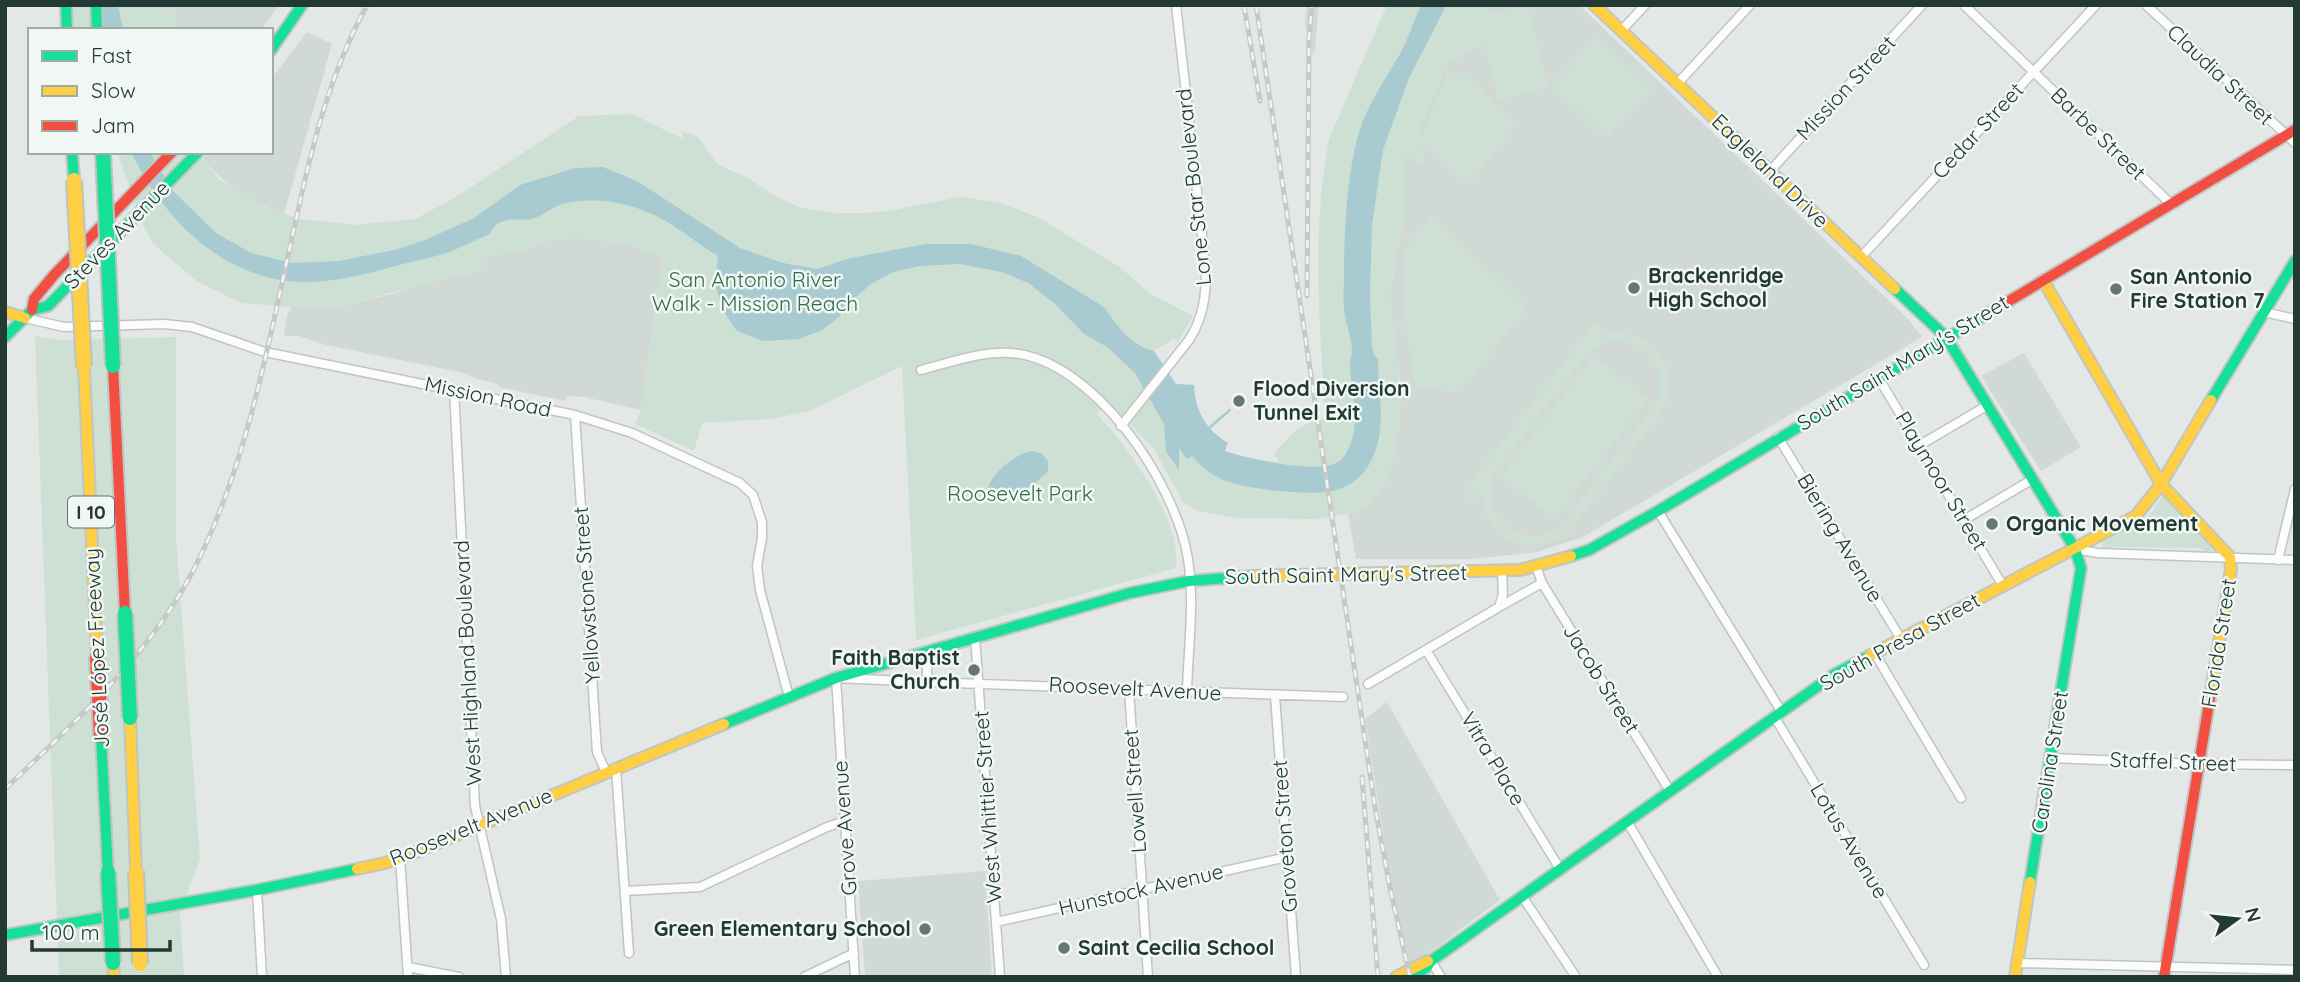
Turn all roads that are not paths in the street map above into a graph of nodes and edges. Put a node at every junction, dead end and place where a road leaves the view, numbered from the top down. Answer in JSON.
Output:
{"nodes":[{"id":1,"x":66,"y":5,"type":"edge"},
{"id":2,"x":96,"y":5,"type":"edge"},
{"id":3,"x":302,"y":5,"type":"edge"},
{"id":4,"x":1176,"y":5,"type":"edge"},
{"id":5,"x":1594,"y":5,"type":"edge"},
{"id":6,"x":1645,"y":5,"type":"edge"},
{"id":7,"x":1750,"y":5,"type":"edge"},
{"id":8,"x":1922,"y":5,"type":"edge"},
{"id":9,"x":1964,"y":5,"type":"edge"},
{"id":10,"x":2096,"y":5,"type":"edge"},
{"id":11,"x":2146,"y":5,"type":"edge"},
{"id":12,"x":68,"y":28,"type":"edge"},
{"id":13,"x":97,"y":28,"type":"edge"},
{"id":14,"x":1621,"y":31,"type":"junction"},
{"id":15,"x":273,"y":47,"type":"edge"},
{"id":16,"x":2033,"y":71,"type":"junction"},
{"id":17,"x":1678,"y":83,"type":"junction"},
{"id":18,"x":2292,"y":136,"type":"edge"},
{"id":19,"x":72,"y":154,"type":"edge"},
{"id":20,"x":103,"y":154,"type":"edge"},
{"id":21,"x":170,"y":154,"type":"edge"},
{"id":22,"x":193,"y":157,"type":"edge"},
{"id":23,"x":1770,"y":170,"type":"junction"},
{"id":24,"x":2172,"y":205,"type":"junction"},
{"id":25,"x":1861,"y":257,"type":"junction"},
{"id":26,"x":2295,"y":261,"type":"edge"},
{"id":27,"x":2043,"y":281,"type":"junction"},
{"id":28,"x":5,"y":312,"type":"edge"},
{"id":29,"x":2263,"y":312,"type":"junction"},
{"id":30,"x":28,"y":314,"type":"junction"},
{"id":31,"x":2295,"y":319,"type":"edge"},
{"id":32,"x":5,"y":337,"type":"edge"},
{"id":33,"x":1946,"y":337,"type":"junction"},
{"id":34,"x":921,"y":370,"type":"dead end"},
{"id":35,"x":1878,"y":377,"type":"junction"},
{"id":36,"x":454,"y":389,"type":"junction"},
{"id":37,"x":1988,"y":405,"type":"junction"},
{"id":38,"x":575,"y":415,"type":"junction"},
{"id":39,"x":1121,"y":426,"type":"junction"},
{"id":40,"x":1778,"y":437,"type":"junction"},
{"id":41,"x":1920,"y":445,"type":"junction"},
{"id":42,"x":2033,"y":479,"type":"junction"},
{"id":43,"x":2161,"y":484,"type":"junction"},
{"id":44,"x":2295,"y":489,"type":"edge"},
{"id":45,"x":1658,"y":511,"type":"junction"},
{"id":46,"x":1964,"y":520,"type":"junction"},
{"id":47,"x":2075,"y":549,"type":"junction"},
{"id":48,"x":2230,"y":557,"type":"junction"},
{"id":49,"x":2278,"y":560,"type":"junction"},
{"id":50,"x":2295,"y":560,"type":"edge"},
{"id":51,"x":1536,"y":566,"type":"junction"},
{"id":52,"x":1502,"y":572,"type":"junction"},
{"id":53,"x":1189,"y":581,"type":"junction"},
{"id":54,"x":1542,"y":583,"type":"junction"},
{"id":55,"x":2003,"y":586,"type":"junction"},
{"id":56,"x":1499,"y":607,"type":"junction"},
{"id":57,"x":975,"y":637,"type":"junction"},
{"id":58,"x":1901,"y":639,"type":"junction"},
{"id":59,"x":1426,"y":650,"type":"junction"},
{"id":60,"x":927,"y":651,"type":"junction"},
{"id":61,"x":1875,"y":654,"type":"junction"},
{"id":62,"x":836,"y":678,"type":"junction"},
{"id":63,"x":927,"y":682,"type":"junction"},
{"id":64,"x":979,"y":682,"type":"junction"},
{"id":65,"x":1368,"y":684,"type":"dead end"},
{"id":66,"x":1129,"y":689,"type":"junction"},
{"id":67,"x":1187,"y":692,"type":"junction"},
{"id":68,"x":1275,"y":695,"type":"junction"},
{"id":69,"x":789,"y":697,"type":"junction"},
{"id":70,"x":1343,"y":697,"type":"dead end"},
{"id":71,"x":1778,"y":714,"type":"junction"},
{"id":72,"x":2051,"y":758,"type":"junction"},
{"id":73,"x":2199,"y":764,"type":"junction"},
{"id":74,"x":2295,"y":765,"type":"edge"},
{"id":75,"x":611,"y":770,"type":"junction"},
{"id":76,"x":1670,"y":791,"type":"junction"},
{"id":77,"x":1961,"y":797,"type":"dead end"},
{"id":78,"x":845,"y":821,"type":"junction"},
{"id":79,"x":1627,"y":821,"type":"junction"},
{"id":80,"x":478,"y":825,"type":"junction"},
{"id":81,"x":1287,"y":857,"type":"junction"},
{"id":82,"x":400,"y":858,"type":"junction"},
{"id":83,"x":1560,"y":869,"type":"junction"},
{"id":84,"x":1141,"y":889,"type":"junction"},
{"id":85,"x":257,"y":890,"type":"junction"},
{"id":86,"x":625,"y":891,"type":"junction"},
{"id":87,"x":1522,"y":896,"type":"junction"},
{"id":88,"x":996,"y":922,"type":"junction"},
{"id":89,"x":5,"y":935,"type":"edge"},
{"id":90,"x":629,"y":953,"type":"dead end"},
{"id":91,"x":853,"y":953,"type":"junction"},
{"id":92,"x":1431,"y":961,"type":"junction"},
{"id":93,"x":1924,"y":965,"type":"dead end"},
{"id":94,"x":113,"y":970,"type":"edge"},
{"id":95,"x":141,"y":970,"type":"edge"},
{"id":96,"x":2016,"y":970,"type":"edge"},
{"id":97,"x":2295,"y":970,"type":"edge"},
{"id":98,"x":408,"y":972,"type":"edge"},
{"id":99,"x":2165,"y":972,"type":"edge"},
{"id":100,"x":262,"y":977,"type":"edge"},
{"id":101,"x":459,"y":977,"type":"edge"},
{"id":102,"x":506,"y":977,"type":"edge"},
{"id":103,"x":804,"y":977,"type":"edge"},
{"id":104,"x":855,"y":977,"type":"edge"},
{"id":105,"x":1000,"y":977,"type":"edge"},
{"id":106,"x":1147,"y":977,"type":"edge"},
{"id":107,"x":1296,"y":977,"type":"edge"},
{"id":108,"x":1396,"y":977,"type":"edge"},
{"id":109,"x":1413,"y":977,"type":"edge"},
{"id":110,"x":1441,"y":977,"type":"edge"},
{"id":111,"x":1576,"y":977,"type":"edge"},
{"id":112,"x":1718,"y":977,"type":"edge"}],
"edges":[{"from":1,"to":12,"type":"main road"},
{"from":2,"to":13,"type":"main road"},
{"from":3,"to":15,"type":"main road"},
{"from":4,"to":39,"type":"street","name":"Lone Star Boulevard"},
{"from":5,"to":14,"type":"main road","name":"Eagleland Drive"},
{"from":6,"to":14,"type":"street"},
{"from":7,"to":17,"type":"street"},
{"from":8,"to":23,"type":"street","name":"Mission Street"},
{"from":9,"to":16,"type":"street","name":"Barbe Street"},
{"from":10,"to":16,"type":"street","name":"Cedar Street"},
{"from":11,"to":18,"type":"street","name":"Claudia Street"},
{"from":14,"to":17,"type":"main road","name":"Eagleland Drive"},
{"from":16,"to":24,"type":"street","name":"Barbe Street"},
{"from":16,"to":25,"type":"street","name":"Cedar Street"},
{"from":17,"to":23,"type":"main road","name":"Eagleland Drive"},
{"from":18,"to":24,"type":"main road","name":"South Saint Mary's Street"},
{"from":19,"to":94,"type":"main road","name":"José López Freeway","number":"I 10","bridge":true},
{"from":20,"to":95,"type":"main road","name":"José López Freeway","number":"I 10","bridge":true},
{"from":21,"to":30,"type":"main road","name":"Steves Avenue"},
{"from":22,"to":30,"type":"main road","name":"Steves Avenue"},
{"from":23,"to":25,"type":"main road","name":"Eagleland Drive"},
{"from":24,"to":27,"type":"main road","name":"South Saint Mary's Street"},
{"from":25,"to":33,"type":"main road","name":"Eagleland Drive"},
{"from":26,"to":29,"type":"main road","name":"South Presa Street"},
{"from":27,"to":33,"type":"main road","name":"South Saint Mary's Street"},
{"from":27,"to":43,"type":"main road","name":"Florida Street"},
{"from":28,"to":30,"type":"main road","name":"Mission Road"},
{"from":29,"to":31,"type":"street"},
{"from":29,"to":43,"type":"main road","name":"South Presa Street"},
{"from":30,"to":32,"type":"main road","name":"Steves Avenue"},
{"from":30,"to":36,"type":"street","name":"Mission Road"},
{"from":33,"to":35,"type":"main road","name":"South Saint Mary's Street"},
{"from":33,"to":37,"type":"main road","name":"Eagleland Drive"},
{"from":34,"to":39,"type":"street"},
{"from":35,"to":40,"type":"main road","name":"South Saint Mary's Street"},
{"from":35,"to":41,"type":"street","name":"Playmoor Street"},
{"from":36,"to":38,"type":"street","name":"Mission Road"},
{"from":36,"to":80,"type":"street","name":"West Highland Boulevard"},
{"from":37,"to":41,"type":"street"},
{"from":37,"to":42,"type":"main road","name":"Eagleland Drive"},
{"from":38,"to":69,"type":"street","name":"Mission Road"},
{"from":38,"to":75,"type":"street","name":"Yellowstone Street"},
{"from":39,"to":53,"type":"street"},
{"from":40,"to":45,"type":"main road","name":"South Saint Mary's Street"},
{"from":40,"to":58,"type":"street","name":"Biering Avenue"},
{"from":41,"to":46,"type":"street","name":"Playmoor Street"},
{"from":42,"to":46,"type":"street"},
{"from":42,"to":47,"type":"main road","name":"Eagleland Drive"},
{"from":43,"to":47,"type":"main road","name":"South Presa Street"},
{"from":43,"to":48,"type":"main road","name":"Florida Street"},
{"from":44,"to":49,"type":"street"},
{"from":45,"to":51,"type":"main road","name":"South Saint Mary's Street"},
{"from":45,"to":71,"type":"street","name":"Lotus Avenue"},
{"from":46,"to":55,"type":"street","name":"Playmoor Street"},
{"from":47,"to":48,"type":"street"},
{"from":47,"to":55,"type":"main road","name":"South Presa Street"},
{"from":47,"to":72,"type":"main road","name":"Carolina Street"},
{"from":48,"to":49,"type":"street"},
{"from":48,"to":73,"type":"main road","name":"Florida Street"},
{"from":49,"to":50,"type":"street"},
{"from":51,"to":52,"type":"main road","name":"South Saint Mary's Street"},
{"from":51,"to":54,"type":"street","name":"Jacob Street"},
{"from":52,"to":53,"type":"main road","name":"South Saint Mary's Street"},
{"from":52,"to":56,"type":"street"},
{"from":53,"to":57,"type":"main road","name":"Roosevelt Avenue"},
{"from":53,"to":67,"type":"street"},
{"from":54,"to":56,"type":"street"},
{"from":54,"to":76,"type":"street","name":"Jacob Street"},
{"from":55,"to":58,"type":"main road","name":"South Presa Street"},
{"from":56,"to":59,"type":"street"},
{"from":57,"to":60,"type":"main road","name":"Roosevelt Avenue"},
{"from":57,"to":64,"type":"street","name":"West Whittier Street"},
{"from":58,"to":61,"type":"main road","name":"South Presa Street"},
{"from":59,"to":65,"type":"street"},
{"from":59,"to":83,"type":"street","name":"Vitra Place"},
{"from":60,"to":62,"type":"main road","name":"Roosevelt Avenue"},
{"from":60,"to":63,"type":"street"},
{"from":61,"to":71,"type":"main road","name":"South Presa Street"},
{"from":61,"to":77,"type":"street"},
{"from":62,"to":63,"type":"street","name":"Roosevelt Avenue"},
{"from":62,"to":69,"type":"main road","name":"Roosevelt Avenue"},
{"from":62,"to":78,"type":"street","name":"Grove Avenue"},
{"from":63,"to":64,"type":"street","name":"Roosevelt Avenue"},
{"from":64,"to":66,"type":"street","name":"Roosevelt Avenue"},
{"from":64,"to":88,"type":"street","name":"West Whittier Street"},
{"from":66,"to":67,"type":"street","name":"Roosevelt Avenue"},
{"from":66,"to":84,"type":"street","name":"Lowell Street"},
{"from":67,"to":68,"type":"street","name":"Roosevelt Avenue"},
{"from":68,"to":70,"type":"street","name":"Roosevelt Avenue"},
{"from":68,"to":81,"type":"street","name":"Groveton Street"},
{"from":69,"to":75,"type":"main road","name":"Roosevelt Avenue"},
{"from":71,"to":76,"type":"main road","name":"South Presa Street"},
{"from":71,"to":93,"type":"street","name":"Lotus Avenue"},
{"from":72,"to":73,"type":"street","name":"Staffel Street"},
{"from":72,"to":96,"type":"main road","name":"Carolina Street"},
{"from":73,"to":74,"type":"street","name":"Staffel Street"},
{"from":73,"to":99,"type":"main road","name":"Florida Street"},
{"from":75,"to":80,"type":"main road","name":"Roosevelt Avenue"},
{"from":75,"to":86,"type":"street","name":"Yellowstone Street"},
{"from":76,"to":79,"type":"main road","name":"South Presa Street"},
{"from":78,"to":86,"type":"street"},
{"from":78,"to":91,"type":"street","name":"Grove Avenue"},
{"from":79,"to":83,"type":"main road","name":"South Presa Street"},
{"from":79,"to":112,"type":"street"},
{"from":80,"to":82,"type":"main road","name":"Roosevelt Avenue"},
{"from":80,"to":102,"type":"street","name":"West Highland Boulevard"},
{"from":81,"to":84,"type":"street","name":"Hunstock Avenue"},
{"from":81,"to":107,"type":"street","name":"Groveton Street"},
{"from":82,"to":85,"type":"main road","name":"Roosevelt Avenue"},
{"from":82,"to":98,"type":"street"},
{"from":83,"to":87,"type":"main road","name":"South Presa Street"},
{"from":84,"to":88,"type":"street","name":"Hunstock Avenue"},
{"from":84,"to":106,"type":"street","name":"Lowell Street"},
{"from":85,"to":89,"type":"main road","name":"Roosevelt Avenue"},
{"from":85,"to":100,"type":"street"},
{"from":86,"to":90,"type":"street","name":"Yellowstone Street"},
{"from":87,"to":92,"type":"main road","name":"South Presa Street"},
{"from":87,"to":111,"type":"street"},
{"from":88,"to":105,"type":"street","name":"West Whittier Street"},
{"from":91,"to":103,"type":"street"},
{"from":91,"to":104,"type":"street","name":"Grove Avenue"},
{"from":92,"to":108,"type":"main road","name":"South Presa Street"},
{"from":92,"to":109,"type":"main road","name":"South Presa Street"},
{"from":92,"to":110,"type":"street"},
{"from":96,"to":99,"type":"street"},
{"from":97,"to":99,"type":"street"},
{"from":98,"to":101,"type":"street"}]}
